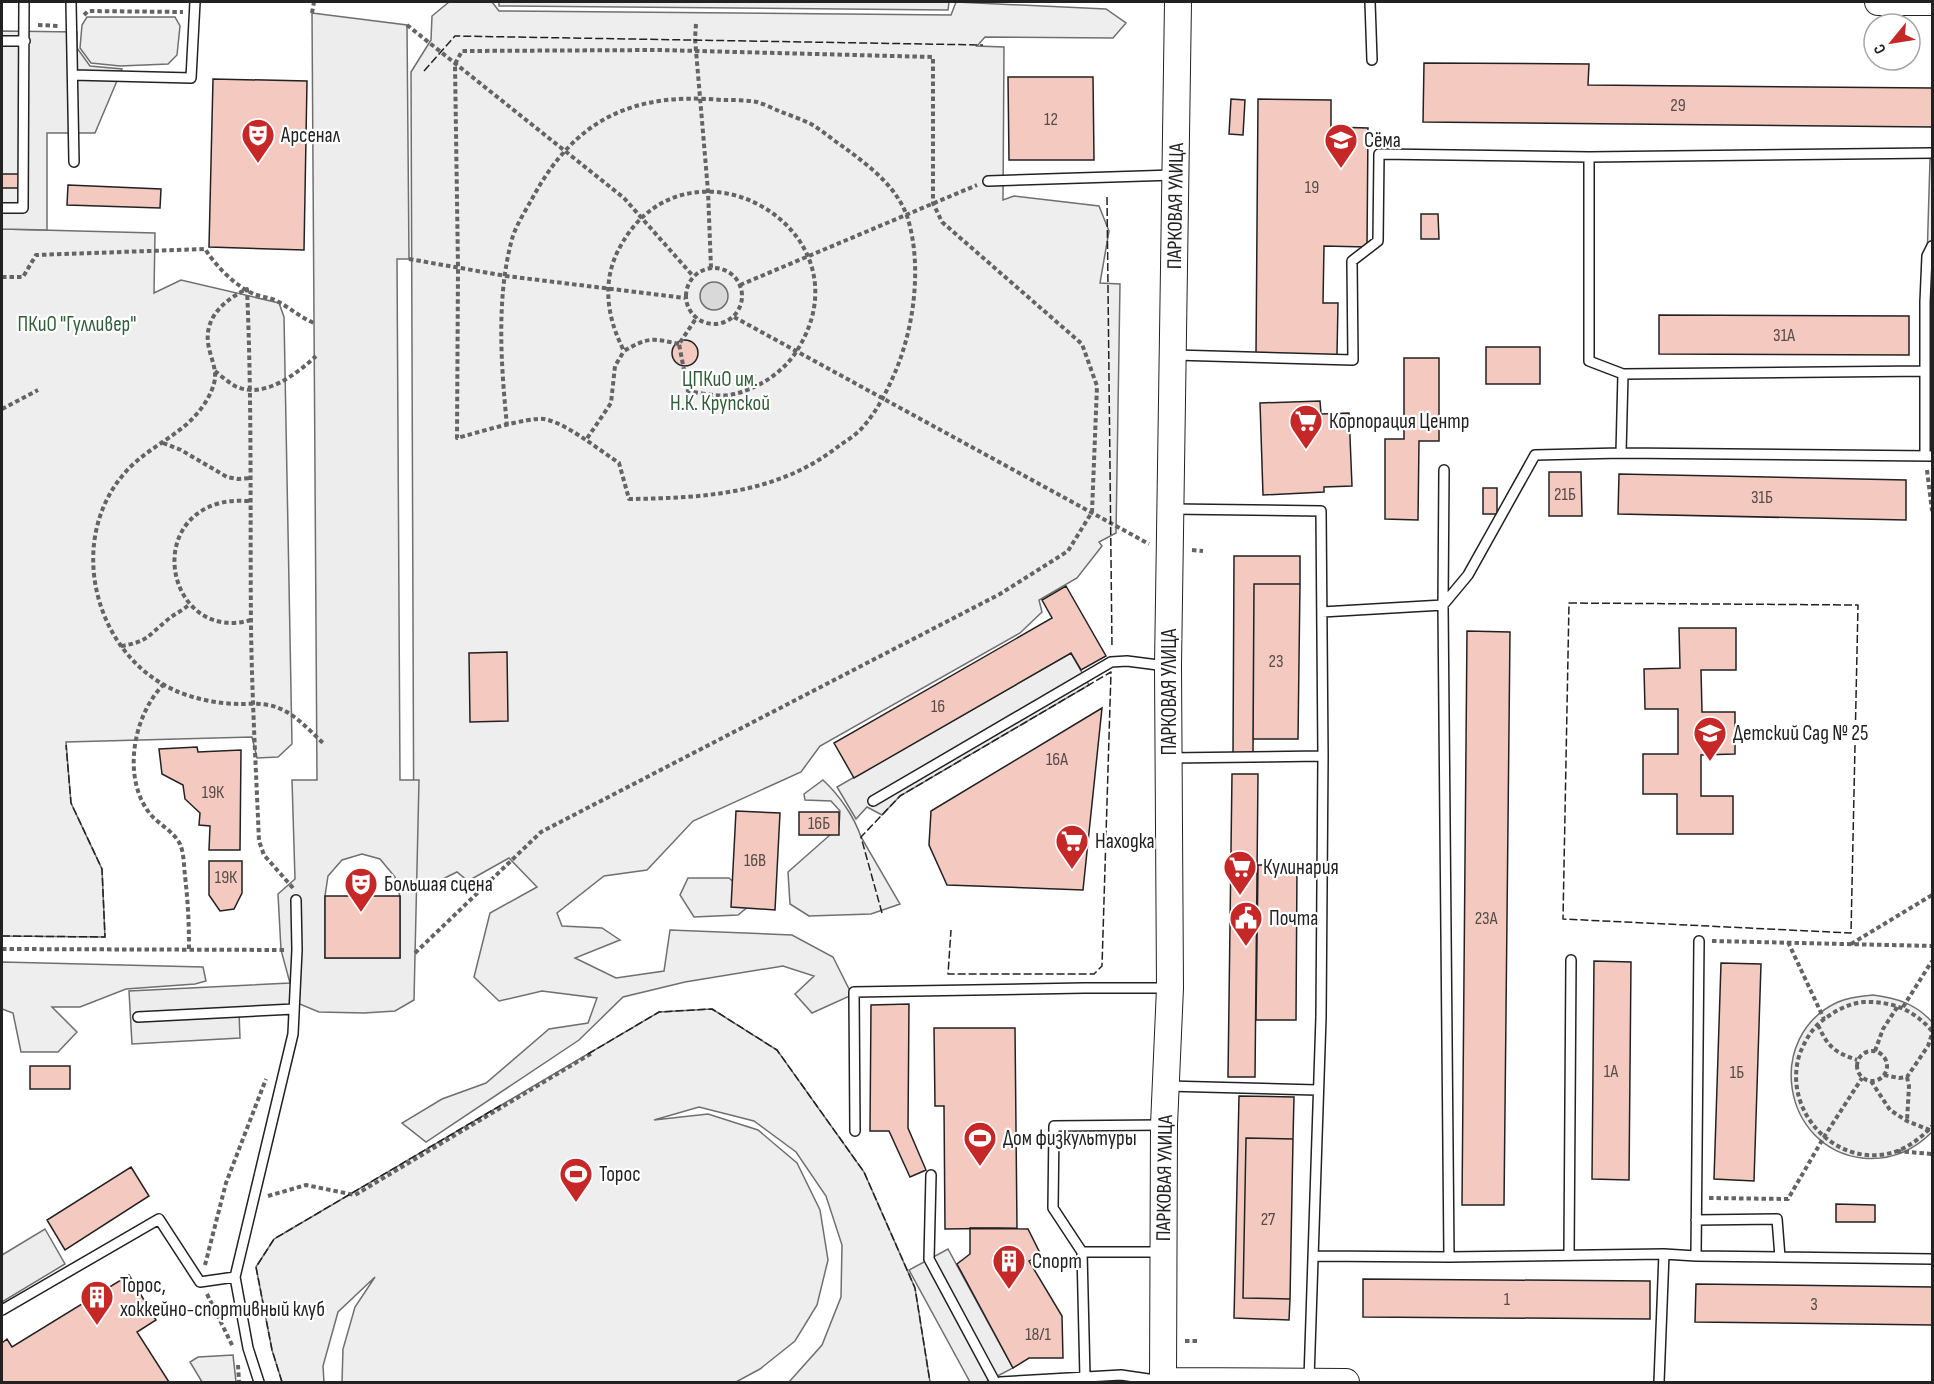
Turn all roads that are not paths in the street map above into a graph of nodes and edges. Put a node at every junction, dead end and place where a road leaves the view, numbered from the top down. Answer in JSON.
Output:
{"nodes":[{"id":1,"x":24,"y":2,"type":"edge"},
{"id":2,"x":71,"y":2,"type":"edge"},
{"id":3,"x":195,"y":2,"type":"edge"},
{"id":4,"x":1178,"y":2,"type":"edge"},
{"id":5,"x":1370,"y":2,"type":"edge"},
{"id":6,"x":1878,"y":2,"type":"edge"},
{"id":7,"x":1932,"y":2,"type":"edge"},
{"id":8,"x":2,"y":41,"type":"edge"},
{"id":9,"x":25,"y":41,"type":"junction"},
{"id":10,"x":1372,"y":60,"type":"dead end"},
{"id":11,"x":73,"y":75,"type":"junction"},
{"id":12,"x":1932,"y":153,"type":"edge"},
{"id":13,"x":1588,"y":157,"type":"junction"},
{"id":14,"x":74,"y":162,"type":"dead end"},
{"id":15,"x":1176,"y":175,"type":"junction"},
{"id":16,"x":988,"y":181,"type":"road end"},
{"id":17,"x":2,"y":208,"type":"edge"},
{"id":18,"x":1932,"y":246,"type":"edge"},
{"id":19,"x":1172,"y":355,"type":"junction"},
{"id":20,"x":1925,"y":371,"type":"junction"},
{"id":21,"x":1623,"y":374,"type":"junction"},
{"id":22,"x":1621,"y":453,"type":"junction"},
{"id":23,"x":1929,"y":456,"type":"edge"},
{"id":24,"x":1444,"y":470,"type":"dead end"},
{"id":25,"x":1170,"y":509,"type":"junction"},
{"id":26,"x":1443,"y":605,"type":"junction"},
{"id":27,"x":1322,"y":612,"type":"junction"},
{"id":28,"x":1168,"y":666,"type":"junction"},
{"id":29,"x":1323,"y":756,"type":"junction"},
{"id":30,"x":1169,"y":758,"type":"junction"},
{"id":31,"x":873,"y":801,"type":"dead end"},
{"id":32,"x":296,"y":900,"type":"road end"},
{"id":33,"x":1700,"y":941,"type":"road end"},
{"id":34,"x":1571,"y":960,"type":"dead end"},
{"id":35,"x":1170,"y":988,"type":"junction"},
{"id":36,"x":294,"y":1009,"type":"junction"},
{"id":37,"x":138,"y":1017,"type":"dead end"},
{"id":38,"x":1166,"y":1086,"type":"junction"},
{"id":39,"x":1317,"y":1090,"type":"junction"},
{"id":40,"x":1164,"y":1125,"type":"junction"},
{"id":41,"x":855,"y":1131,"type":"dead end"},
{"id":42,"x":931,"y":1175,"type":"dead end"},
{"id":43,"x":1696,"y":1220,"type":"junction"},
{"id":44,"x":1082,"y":1252,"type":"junction"},
{"id":45,"x":1162,"y":1252,"type":"junction"},
{"id":46,"x":1569,"y":1254,"type":"junction"},
{"id":47,"x":1664,"y":1254,"type":"junction"},
{"id":48,"x":1314,"y":1256,"type":"junction"},
{"id":49,"x":1696,"y":1256,"type":"junction"},
{"id":50,"x":1449,"y":1257,"type":"junction"},
{"id":51,"x":1780,"y":1257,"type":"junction"},
{"id":52,"x":1932,"y":1259,"type":"edge"},
{"id":53,"x":235,"y":1277,"type":"junction"},
{"id":54,"x":2,"y":1310,"type":"edge"},
{"id":55,"x":1085,"y":1377,"type":"junction"},
{"id":56,"x":1163,"y":1382,"type":"edge"},
{"id":57,"x":1309,"y":1382,"type":"edge"},
{"id":58,"x":259,"y":1383,"type":"edge"},
{"id":59,"x":995,"y":1383,"type":"edge"},
{"id":60,"x":1000,"y":1383,"type":"edge"},
{"id":61,"x":1346,"y":1383,"type":"edge"},
{"id":62,"x":1659,"y":1383,"type":"edge"}],
"edges":[{"from":1,"to":9,"type":"lane"},
{"from":2,"to":11,"type":"lane"},
{"from":3,"to":11,"type":"lane"},
{"from":4,"to":15,"type":"main road","name":"ПАРКОВАЯ УЛИЦА"},
{"from":5,"to":10,"type":"lane"},
{"from":6,"to":7,"type":"main road"},
{"from":8,"to":9,"type":"lane"},
{"from":9,"to":17,"type":"lane"},
{"from":11,"to":14,"type":"lane"},
{"from":12,"to":13,"type":"lane"},
{"from":13,"to":19,"type":"lane"},
{"from":13,"to":21,"type":"lane"},
{"from":15,"to":16,"type":"lane"},
{"from":15,"to":19,"type":"main road","name":"ПАРКОВАЯ УЛИЦА"},
{"from":18,"to":20,"type":"lane"},
{"from":19,"to":25,"type":"main road","name":"ПАРКОВАЯ УЛИЦА"},
{"from":20,"to":21,"type":"lane"},
{"from":20,"to":23,"type":"lane"},
{"from":21,"to":22,"type":"lane"},
{"from":22,"to":23,"type":"lane"},
{"from":22,"to":26,"type":"lane"},
{"from":24,"to":26,"type":"lane"},
{"from":25,"to":27,"type":"lane"},
{"from":25,"to":28,"type":"main road","name":"ПАРКОВАЯ УЛИЦА"},
{"from":26,"to":27,"type":"lane"},
{"from":26,"to":50,"type":"lane"},
{"from":27,"to":29,"type":"lane"},
{"from":28,"to":30,"type":"main road","name":"ПАРКОВАЯ УЛИЦА"},
{"from":28,"to":31,"type":"lane"},
{"from":29,"to":30,"type":"lane"},
{"from":29,"to":39,"type":"lane"},
{"from":30,"to":35,"type":"main road","name":"ПАРКОВАЯ УЛИЦА"},
{"from":32,"to":36,"type":"lane"},
{"from":33,"to":43,"type":"lane"},
{"from":34,"to":46,"type":"lane"},
{"from":35,"to":38,"type":"main road","name":"ПАРКОВАЯ УЛИЦА"},
{"from":35,"to":41,"type":"lane"},
{"from":36,"to":37,"type":"lane"},
{"from":36,"to":53,"type":"lane"},
{"from":38,"to":39,"type":"lane"},
{"from":38,"to":40,"type":"main road","name":"ПАРКОВАЯ УЛИЦА"},
{"from":39,"to":48,"type":"lane"},
{"from":40,"to":44,"type":"lane"},
{"from":40,"to":45,"type":"main road","name":"ПАРКОВАЯ УЛИЦА"},
{"from":42,"to":59,"type":"lane"},
{"from":43,"to":49,"type":"lane"},
{"from":43,"to":51,"type":"lane"},
{"from":44,"to":45,"type":"lane"},
{"from":44,"to":55,"type":"lane"},
{"from":45,"to":56,"type":"main road","name":"ПАРКОВАЯ УЛИЦА"},
{"from":46,"to":47,"type":"lane"},
{"from":46,"to":50,"type":"lane"},
{"from":47,"to":49,"type":"lane"},
{"from":47,"to":62,"type":"lane"},
{"from":48,"to":50,"type":"lane"},
{"from":48,"to":57,"type":"lane"},
{"from":49,"to":51,"type":"lane"},
{"from":51,"to":52,"type":"lane"},
{"from":53,"to":54,"type":"lane"},
{"from":53,"to":58,"type":"lane"},
{"from":55,"to":56,"type":"lane"},
{"from":55,"to":60,"type":"lane"},
{"from":56,"to":57,"type":"main road"},
{"from":57,"to":61,"type":"main road"}]}
